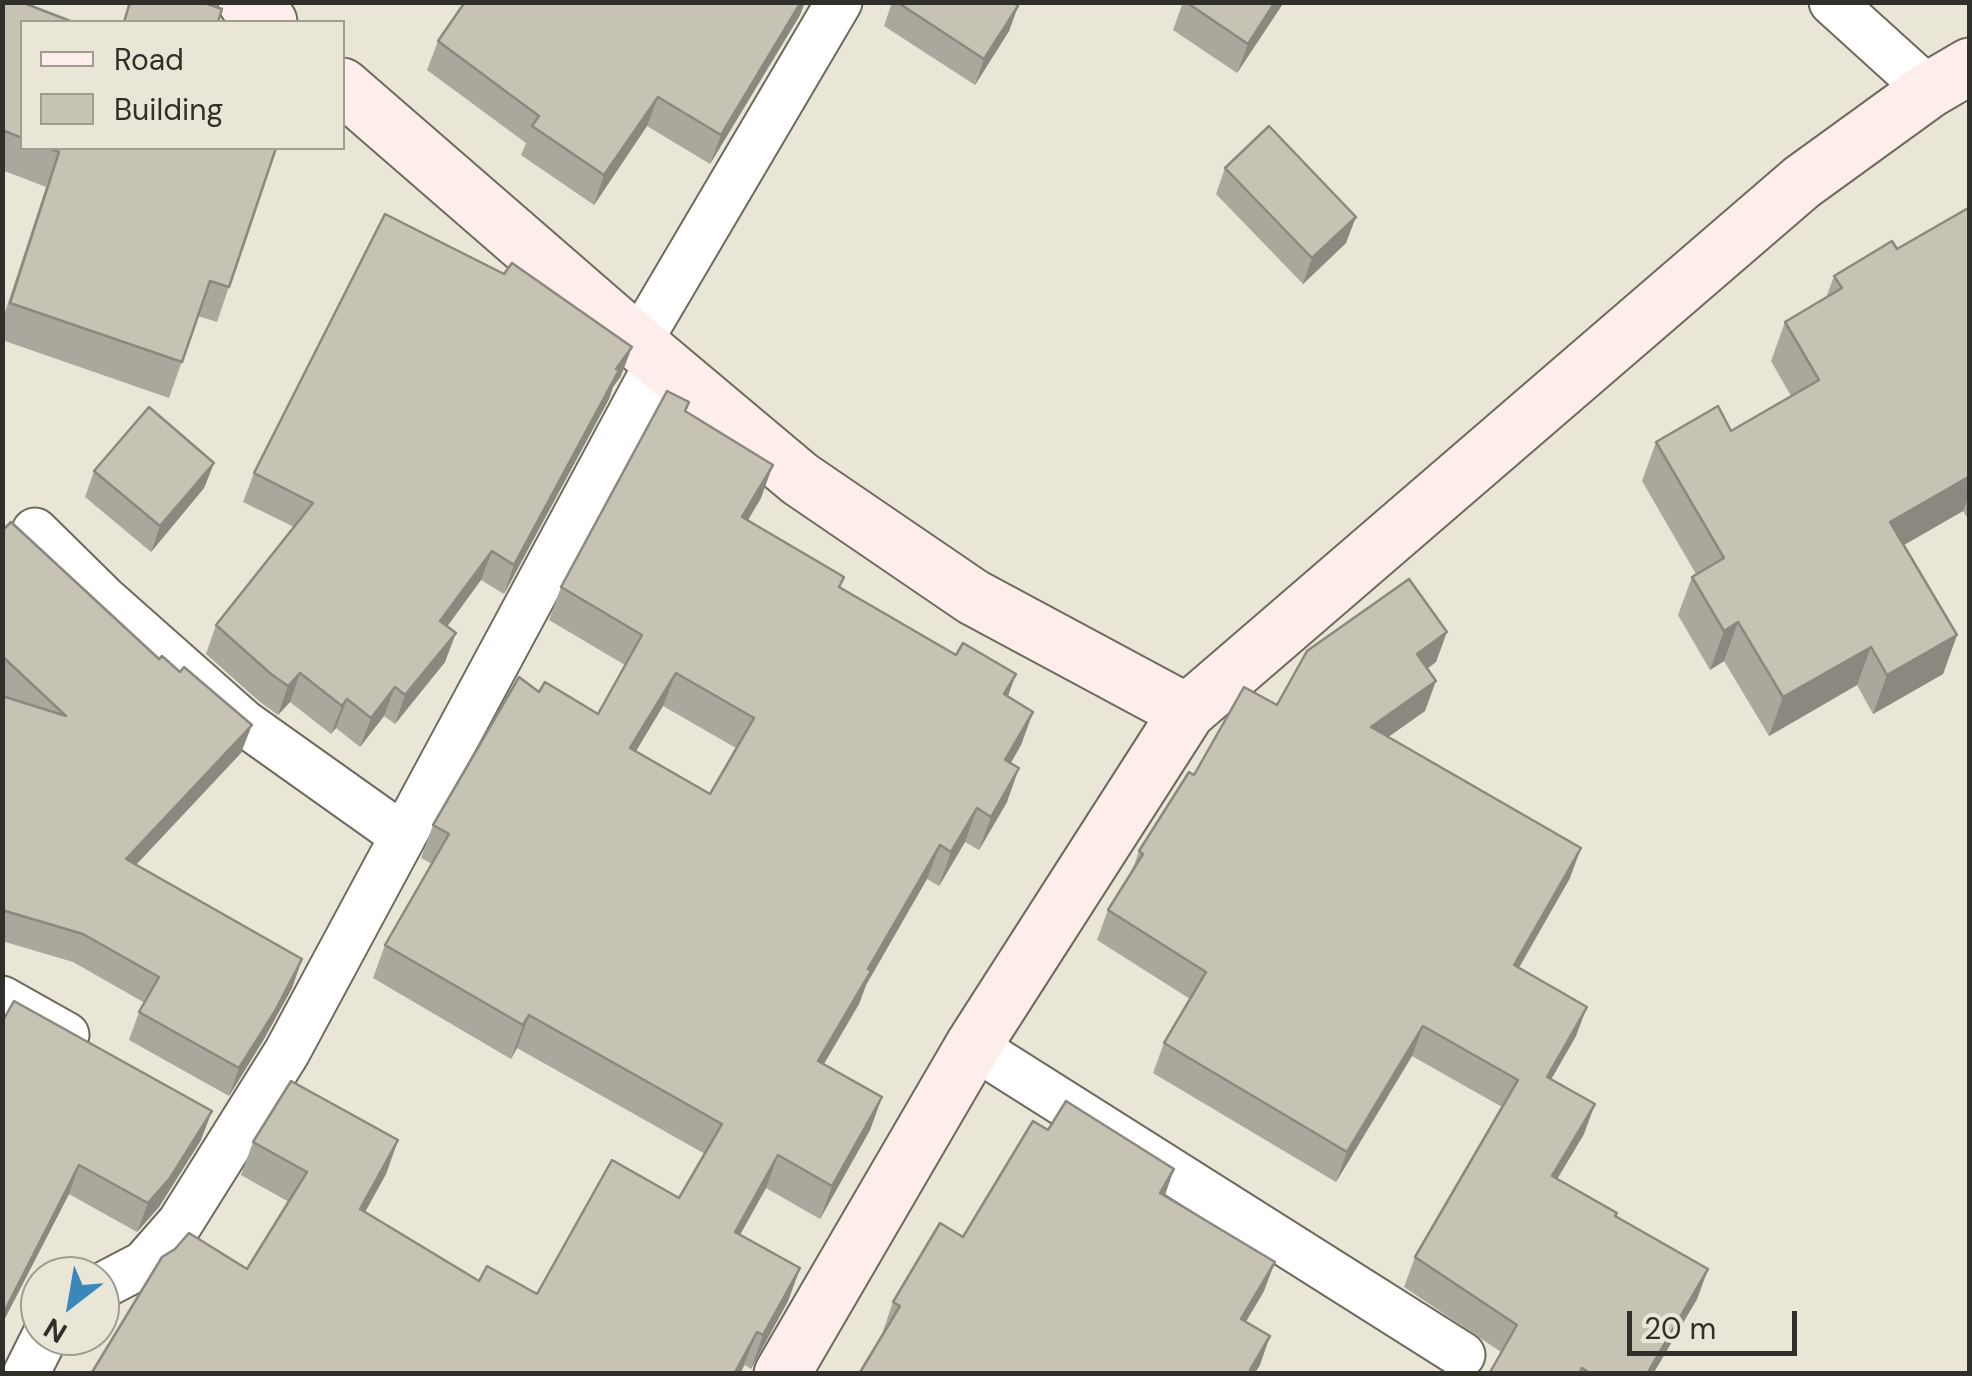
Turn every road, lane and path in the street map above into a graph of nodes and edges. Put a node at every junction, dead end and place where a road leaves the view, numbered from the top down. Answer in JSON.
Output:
{"nodes":[{"id":1,"x":246,"y":2,"type":"edge"},
{"id":2,"x":839,"y":2,"type":"edge"},
{"id":3,"x":1832,"y":2,"type":"edge"},
{"id":4,"x":267,"y":20,"type":"edge"},
{"id":5,"x":1949,"y":78,"type":"edge"},
{"id":6,"x":345,"y":89,"type":"edge"},
{"id":7,"x":649,"y":351,"type":"junction"},
{"id":8,"x":36,"y":531,"type":"dead end"},
{"id":9,"x":1188,"y":712,"type":"junction"},
{"id":10,"x":403,"y":836,"type":"junction"},
{"id":11,"x":2,"y":999,"type":"edge"},
{"id":12,"x":974,"y":1046,"type":"junction"},
{"id":13,"x":95,"y":1051,"type":"edge"},
{"id":14,"x":120,"y":1277,"type":"edge"},
{"id":15,"x":1462,"y":1356,"type":"dead end"},
{"id":16,"x":782,"y":1374,"type":"edge"}],
"edges":[{"from":1,"to":4,"type":"street"},
{"from":2,"to":7,"type":"street"},
{"from":3,"to":5,"type":"street"},
{"from":5,"to":9,"type":"street"},
{"from":6,"to":7,"type":"street"},
{"from":7,"to":9,"type":"street"},
{"from":7,"to":10,"type":"street"},
{"from":8,"to":10,"type":"street"},
{"from":9,"to":12,"type":"street"},
{"from":10,"to":14,"type":"street"},
{"from":11,"to":13,"type":"street"},
{"from":12,"to":15,"type":"street"},
{"from":12,"to":16,"type":"street"}]}
